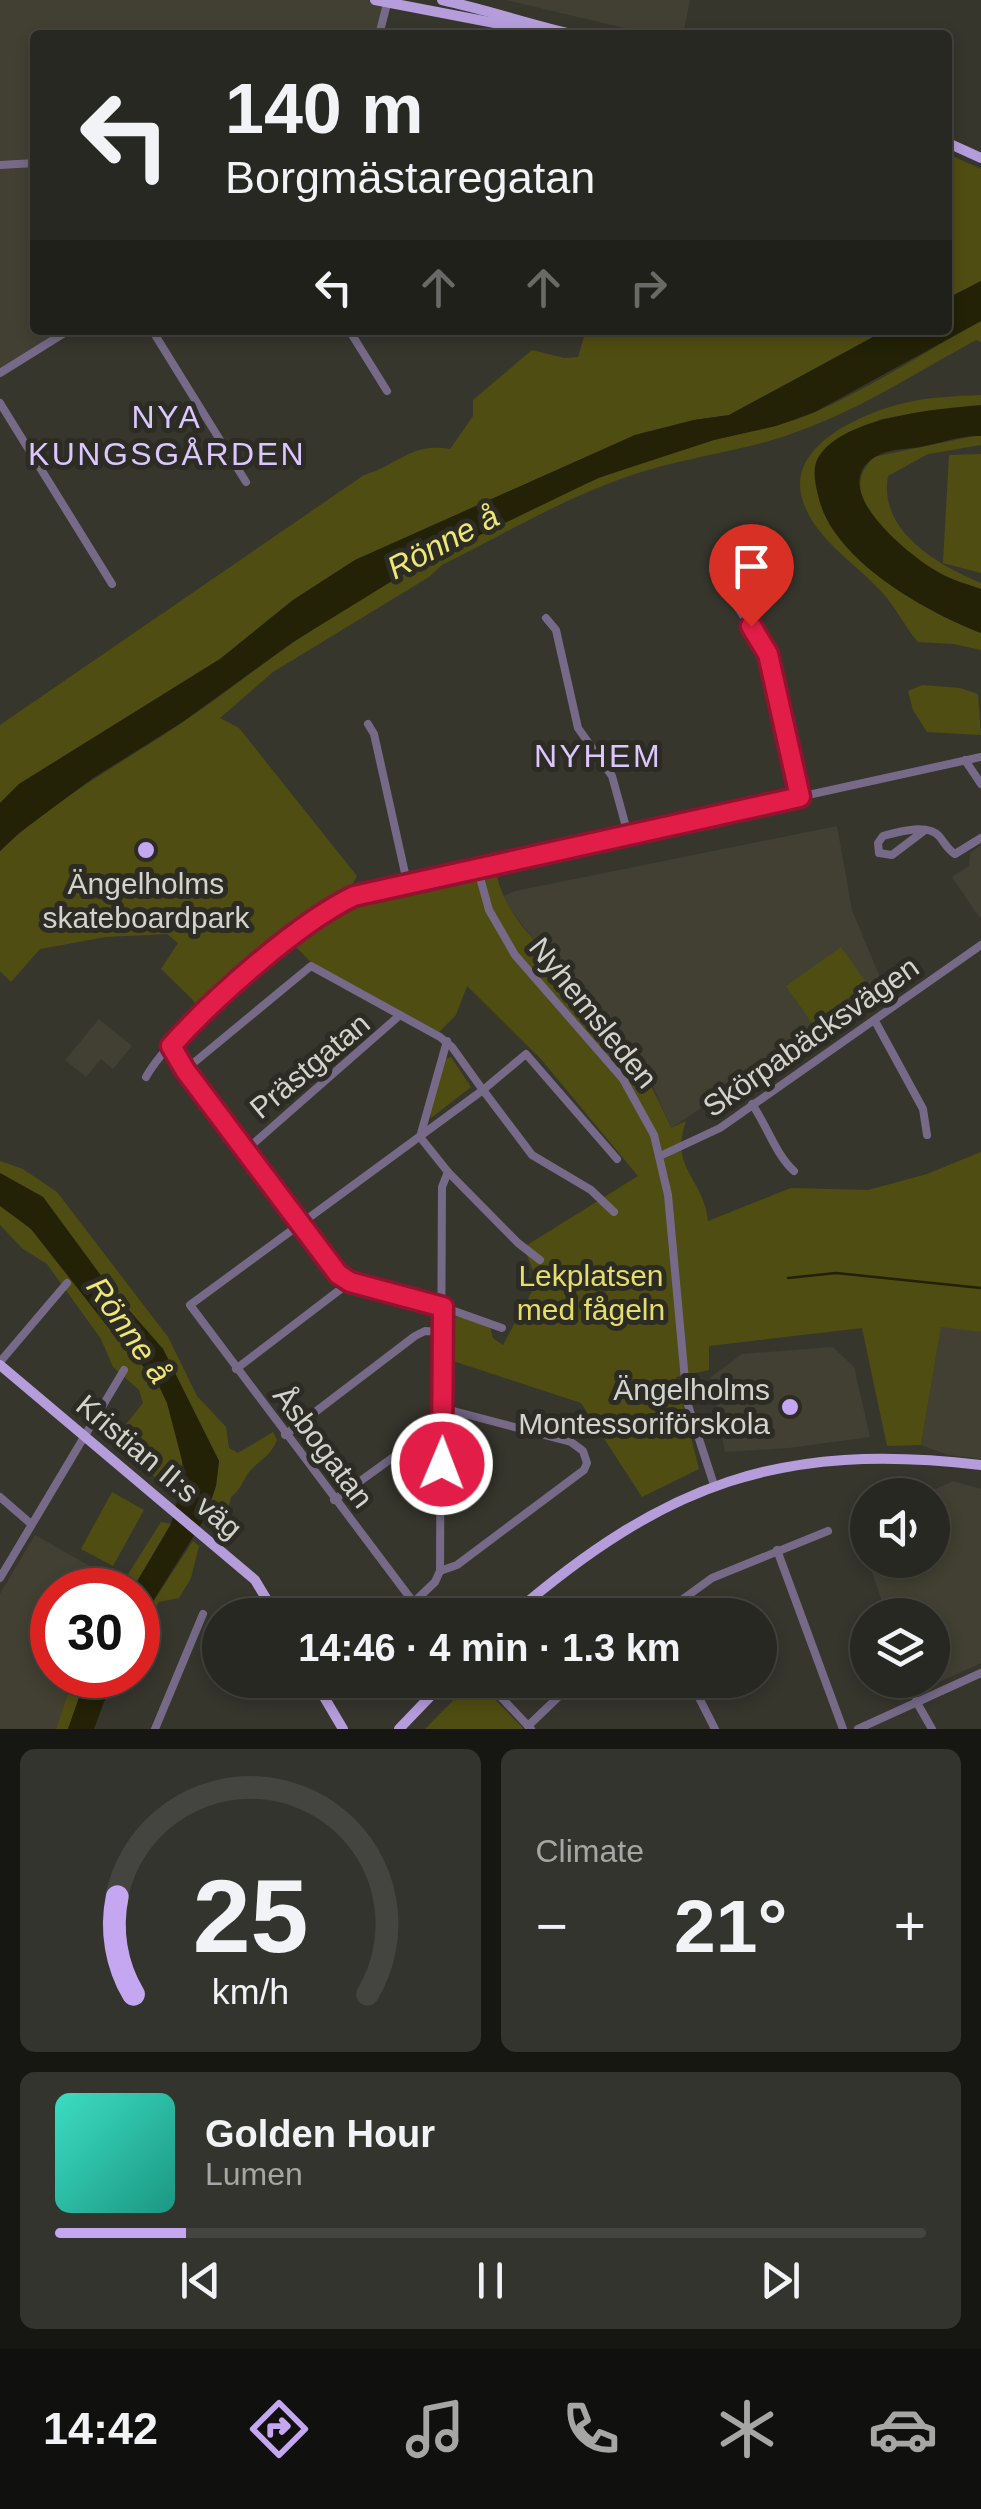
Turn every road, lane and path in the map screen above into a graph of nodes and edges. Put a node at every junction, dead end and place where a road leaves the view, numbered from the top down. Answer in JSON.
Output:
{"nodes":[{"id":1,"x":442,"y":0,"type":"edge"},
{"id":2,"x":383,"y":1,"type":"edge"},
{"id":3,"x":541,"y":27,"type":"junction"},
{"id":4,"x":380,"y":30,"type":"edge"},
{"id":5,"x":554,"y":30,"type":"edge"},
{"id":6,"x":952,"y":145,"type":"edge"},
{"id":7,"x":981,"y":158,"type":"edge"},
{"id":8,"x":30,"y":163,"type":"edge"},
{"id":9,"x":0,"y":165,"type":"edge"},
{"id":10,"x":61,"y":335,"type":"edge"},
{"id":11,"x":155,"y":335,"type":"edge"},
{"id":12,"x":352,"y":335,"type":"edge"},
{"id":13,"x":0,"y":373,"type":"edge"},
{"id":14,"x":387,"y":391,"type":"dead end"},
{"id":15,"x":0,"y":403,"type":"edge"},
{"id":16,"x":246,"y":482,"type":"dead end"},
{"id":17,"x":713,"y":570,"type":"dead end"},
{"id":18,"x":112,"y":584,"type":"dead end"},
{"id":19,"x":546,"y":618,"type":"dead end"},
{"id":20,"x":368,"y":724,"type":"dead end"},
{"id":21,"x":981,"y":756,"type":"edge"},
{"id":22,"x":965,"y":760,"type":"junction"},
{"id":23,"x":981,"y":784,"type":"edge"},
{"id":24,"x":800,"y":797,"type":"junction"},
{"id":25,"x":925,"y":830,"type":"junction"},
{"id":26,"x":628,"y":834,"type":"junction"},
{"id":27,"x":981,"y":838,"type":"edge"},
{"id":28,"x":966,"y":850,"type":"junction"},
{"id":29,"x":960,"y":862,"type":"dead end"},
{"id":30,"x":477,"y":866,"type":"junction"},
{"id":31,"x":407,"y":882,"type":"junction"},
{"id":32,"x":981,"y":945,"type":"edge"},
{"id":33,"x":400,"y":1015,"type":"junction"},
{"id":34,"x":875,"y":1020,"type":"junction"},
{"id":35,"x":447,"y":1042,"type":"junction"},
{"id":36,"x":171,"y":1046,"type":"junction"},
{"id":37,"x":185,"y":1070,"type":"junction"},
{"id":38,"x":146,"y":1078,"type":"dead end"},
{"id":39,"x":482,"y":1088,"type":"junction"},
{"id":40,"x":752,"y":1104,"type":"junction"},
{"id":41,"x":928,"y":1136,"type":"dead end"},
{"id":42,"x":420,"y":1138,"type":"junction"},
{"id":43,"x":246,"y":1150,"type":"junction"},
{"id":44,"x":660,"y":1156,"type":"junction"},
{"id":45,"x":617,"y":1159,"type":"dead end"},
{"id":46,"x":794,"y":1171,"type":"dead end"},
{"id":47,"x":448,"y":1172,"type":"junction"},
{"id":48,"x":614,"y":1212,"type":"dead end"},
{"id":49,"x":301,"y":1224,"type":"junction"},
{"id":50,"x":540,"y":1260,"type":"dead end"},
{"id":51,"x":350,"y":1282,"type":"junction"},
{"id":52,"x":68,"y":1283,"type":"dead end"},
{"id":53,"x":443,"y":1307,"type":"junction"},
{"id":54,"x":502,"y":1328,"type":"dead end"},
{"id":55,"x":442,"y":1332,"type":"junction"},
{"id":56,"x":0,"y":1363,"type":"edge"},
{"id":57,"x":236,"y":1368,"type":"junction"},
{"id":58,"x":124,"y":1370,"type":"dead end"},
{"id":59,"x":442,"y":1408,"type":"junction"},
{"id":60,"x":442,"y":1434,"type":"junction"},
{"id":61,"x":285,"y":1435,"type":"junction"},
{"id":62,"x":83,"y":1436,"type":"junction"},
{"id":63,"x":981,"y":1465,"type":"edge"},
{"id":64,"x":714,"y":1485,"type":"junction"},
{"id":65,"x":0,"y":1497,"type":"edge"},
{"id":66,"x":334,"y":1500,"type":"junction"},
{"id":67,"x":30,"y":1523,"type":"junction"},
{"id":68,"x":828,"y":1531,"type":"dead end"},
{"id":69,"x":777,"y":1550,"type":"junction"},
{"id":70,"x":440,"y":1572,"type":"junction"},
{"id":71,"x":0,"y":1578,"type":"edge"},
{"id":72,"x":265,"y":1598,"type":"edge"},
{"id":73,"x":409,"y":1598,"type":"edge"},
{"id":74,"x":418,"y":1598,"type":"edge"},
{"id":75,"x":535,"y":1598,"type":"edge"},
{"id":76,"x":684,"y":1598,"type":"edge"},
{"id":77,"x":202,"y":1614,"type":"dead end"},
{"id":78,"x":981,"y":1673,"type":"edge"},
{"id":79,"x":325,"y":1698,"type":"edge"},
{"id":80,"x":429,"y":1698,"type":"edge"},
{"id":81,"x":502,"y":1698,"type":"edge"},
{"id":82,"x":559,"y":1698,"type":"edge"},
{"id":83,"x":699,"y":1698,"type":"edge"},
{"id":84,"x":916,"y":1701,"type":"junction"},
{"id":85,"x":530,"y":1728,"type":"edge"},
{"id":86,"x":154,"y":1729,"type":"edge"},
{"id":87,"x":343,"y":1729,"type":"edge"},
{"id":88,"x":399,"y":1729,"type":"edge"},
{"id":89,"x":715,"y":1729,"type":"edge"},
{"id":90,"x":842,"y":1729,"type":"edge"},
{"id":91,"x":858,"y":1729,"type":"edge"},
{"id":92,"x":932,"y":1729,"type":"edge"}],
"edges":[{"from":1,"to":3,"type":"main road"},
{"from":2,"to":3,"type":"main road"},
{"from":2,"to":4,"type":"street"},
{"from":3,"to":5,"type":"main road"},
{"from":6,"to":7,"type":"main road"},
{"from":8,"to":9,"type":"street"},
{"from":10,"to":13,"type":"street"},
{"from":11,"to":16,"type":"street"},
{"from":12,"to":14,"type":"street"},
{"from":15,"to":18,"type":"street"},
{"from":17,"to":24,"type":"street"},
{"from":19,"to":26,"type":"street"},
{"from":20,"to":31,"type":"street"},
{"from":21,"to":22,"type":"street"},
{"from":22,"to":23,"type":"street"},
{"from":22,"to":24,"type":"street"},
{"from":24,"to":26,"type":"street"},
{"from":25,"to":25,"type":"street"},
{"from":25,"to":28,"type":"street"},
{"from":26,"to":30,"type":"street"},
{"from":27,"to":28,"type":"street"},
{"from":28,"to":29,"type":"street"},
{"from":30,"to":31,"type":"street"},
{"from":30,"to":44,"type":"street","name":"Nyhemsleden"},
{"from":31,"to":36,"type":"street"},
{"from":32,"to":34,"type":"street","name":"Skörpabäcksvägen"},
{"from":33,"to":35,"type":"street"},
{"from":33,"to":37,"type":"street"},
{"from":33,"to":43,"type":"street","name":"Prästgatan"},
{"from":34,"to":40,"type":"street","name":"Skörpabäcksvägen"},
{"from":34,"to":41,"type":"street"},
{"from":35,"to":39,"type":"street"},
{"from":35,"to":42,"type":"street"},
{"from":36,"to":37,"type":"street"},
{"from":36,"to":38,"type":"street"},
{"from":37,"to":43,"type":"street"},
{"from":39,"to":42,"type":"street"},
{"from":39,"to":45,"type":"street"},
{"from":39,"to":48,"type":"street"},
{"from":40,"to":44,"type":"street","name":"Skörpabäcksvägen"},
{"from":40,"to":46,"type":"street"},
{"from":42,"to":47,"type":"street"},
{"from":42,"to":49,"type":"street"},
{"from":43,"to":49,"type":"street"},
{"from":44,"to":64,"type":"street","name":"Nyhemsleden"},
{"from":47,"to":50,"type":"street"},
{"from":47,"to":53,"type":"street"},
{"from":49,"to":51,"type":"street"},
{"from":49,"to":57,"type":"street","name":"Åsbogatan"},
{"from":51,"to":53,"type":"street"},
{"from":51,"to":57,"type":"street"},
{"from":52,"to":56,"type":"street"},
{"from":53,"to":54,"type":"street"},
{"from":53,"to":55,"type":"street"},
{"from":55,"to":59,"type":"street"},
{"from":55,"to":61,"type":"street"},
{"from":56,"to":62,"type":"main road","name":"Kristian II:s väg"},
{"from":57,"to":61,"type":"street","name":"Åsbogatan"},
{"from":58,"to":62,"type":"street"},
{"from":59,"to":60,"type":"street"},
{"from":59,"to":70,"type":"street"},
{"from":60,"to":66,"type":"street"},
{"from":60,"to":70,"type":"street"},
{"from":61,"to":66,"type":"street","name":"Åsbogatan"},
{"from":62,"to":67,"type":"street"},
{"from":62,"to":72,"type":"main road","name":"Kristian II:s väg"},
{"from":63,"to":64,"type":"main road"},
{"from":64,"to":75,"type":"main road"},
{"from":65,"to":67,"type":"street"},
{"from":66,"to":73,"type":"street","name":"Åsbogatan"},
{"from":67,"to":71,"type":"street"},
{"from":68,"to":69,"type":"street"},
{"from":69,"to":76,"type":"street"},
{"from":69,"to":90,"type":"street"},
{"from":70,"to":74,"type":"street"},
{"from":77,"to":86,"type":"street"},
{"from":78,"to":84,"type":"street"},
{"from":79,"to":87,"type":"main road"},
{"from":80,"to":88,"type":"main road"},
{"from":81,"to":85,"type":"street"},
{"from":82,"to":85,"type":"street"},
{"from":83,"to":89,"type":"street"},
{"from":84,"to":91,"type":"street"},
{"from":84,"to":92,"type":"street"}]}
